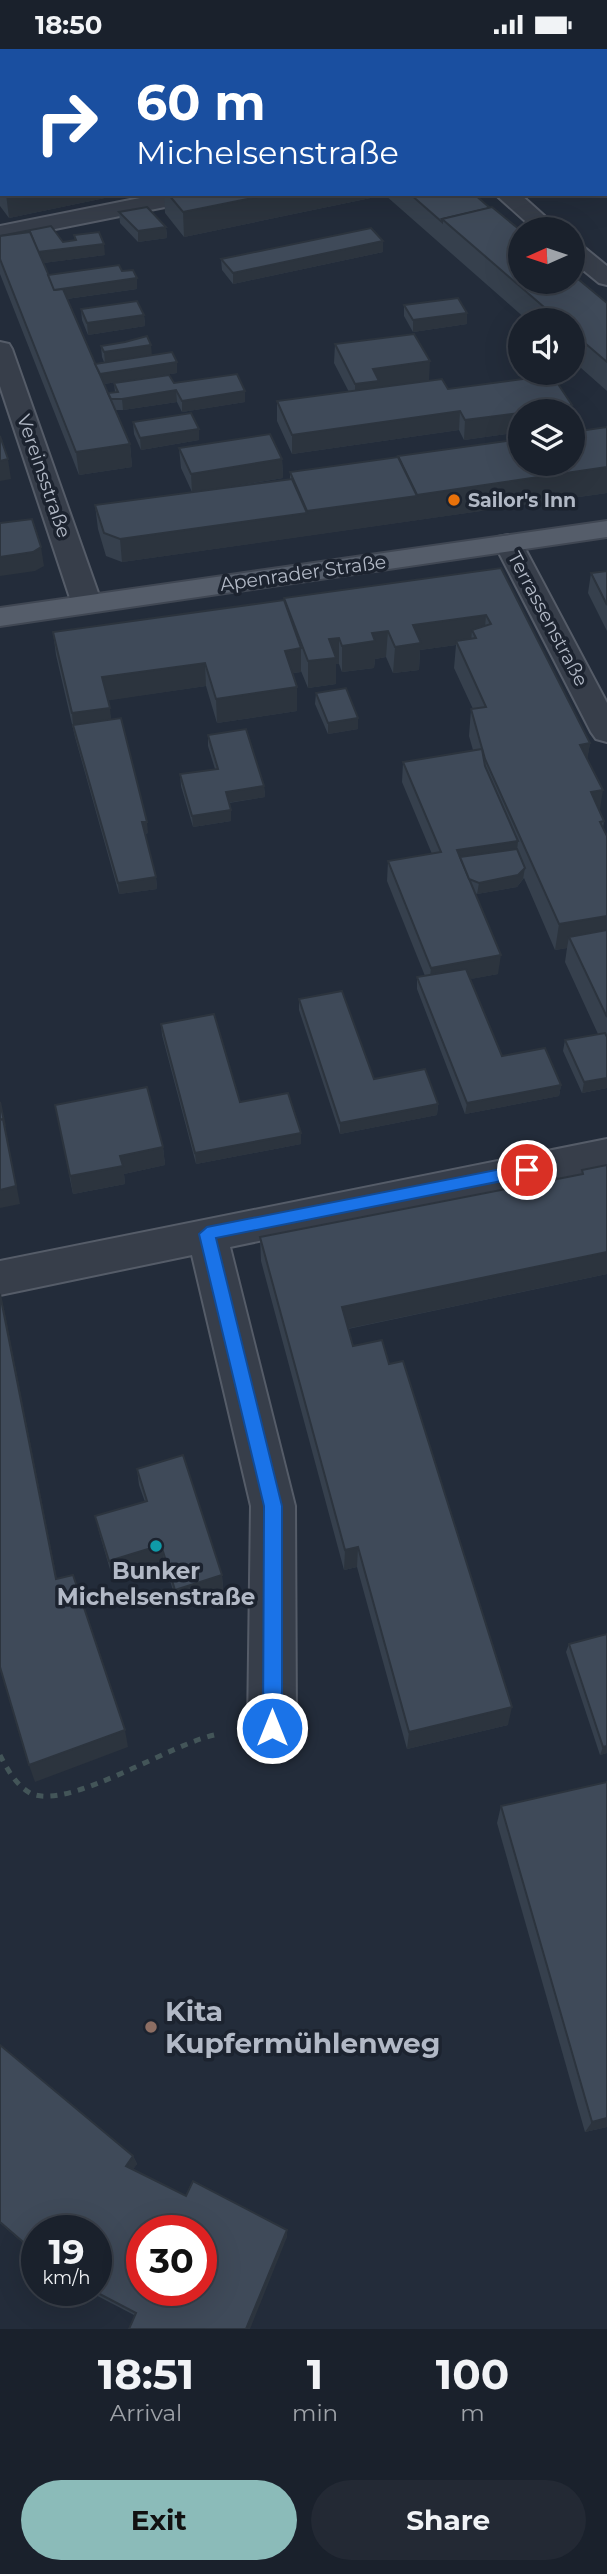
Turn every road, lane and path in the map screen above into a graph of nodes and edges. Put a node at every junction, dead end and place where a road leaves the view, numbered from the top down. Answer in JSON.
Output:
{"nodes":[{"id":1,"x":185,"y":196,"type":"edge"},
{"id":2,"x":508,"y":196,"type":"edge"},
{"id":3,"x":534,"y":217,"type":"edge"},
{"id":4,"x":0,"y":233,"type":"edge"},
{"id":5,"x":585,"y":260,"type":"edge"},
{"id":6,"x":607,"y":278,"type":"edge"},
{"id":7,"x":0,"y":349,"type":"edge"},
{"id":8,"x":607,"y":529,"type":"edge"},
{"id":9,"x":509,"y":543,"type":"junction"},
{"id":10,"x":87,"y":604,"type":"junction"},
{"id":11,"x":0,"y":617,"type":"edge"},
{"id":12,"x":607,"y":732,"type":"edge"},
{"id":13,"x":607,"y":1154,"type":"edge"},
{"id":14,"x":207,"y":1234,"type":"junction"},
{"id":15,"x":0,"y":1278,"type":"edge"},
{"id":16,"x":272,"y":1728,"type":"joint"},
{"id":17,"x":0,"y":1755,"type":"edge"}],
"edges":[{"from":1,"to":4,"type":"street"},
{"from":2,"to":3,"type":"street"},
{"from":5,"to":6,"type":"street"},
{"from":7,"to":10,"type":"street","name":"Vereinsstraße"},
{"from":8,"to":9,"type":"main road","name":"Apenrader Straße"},
{"from":9,"to":10,"type":"main road","name":"Apenrader Straße"},
{"from":9,"to":12,"type":"street","name":"Terrassenstraße"},
{"from":10,"to":11,"type":"main road","name":"Apenrader Straße"},
{"from":13,"to":14,"type":"street"},
{"from":14,"to":15,"type":"street"},
{"from":14,"to":16,"type":"street"},
{"from":16,"to":17,"type":"path"}]}
